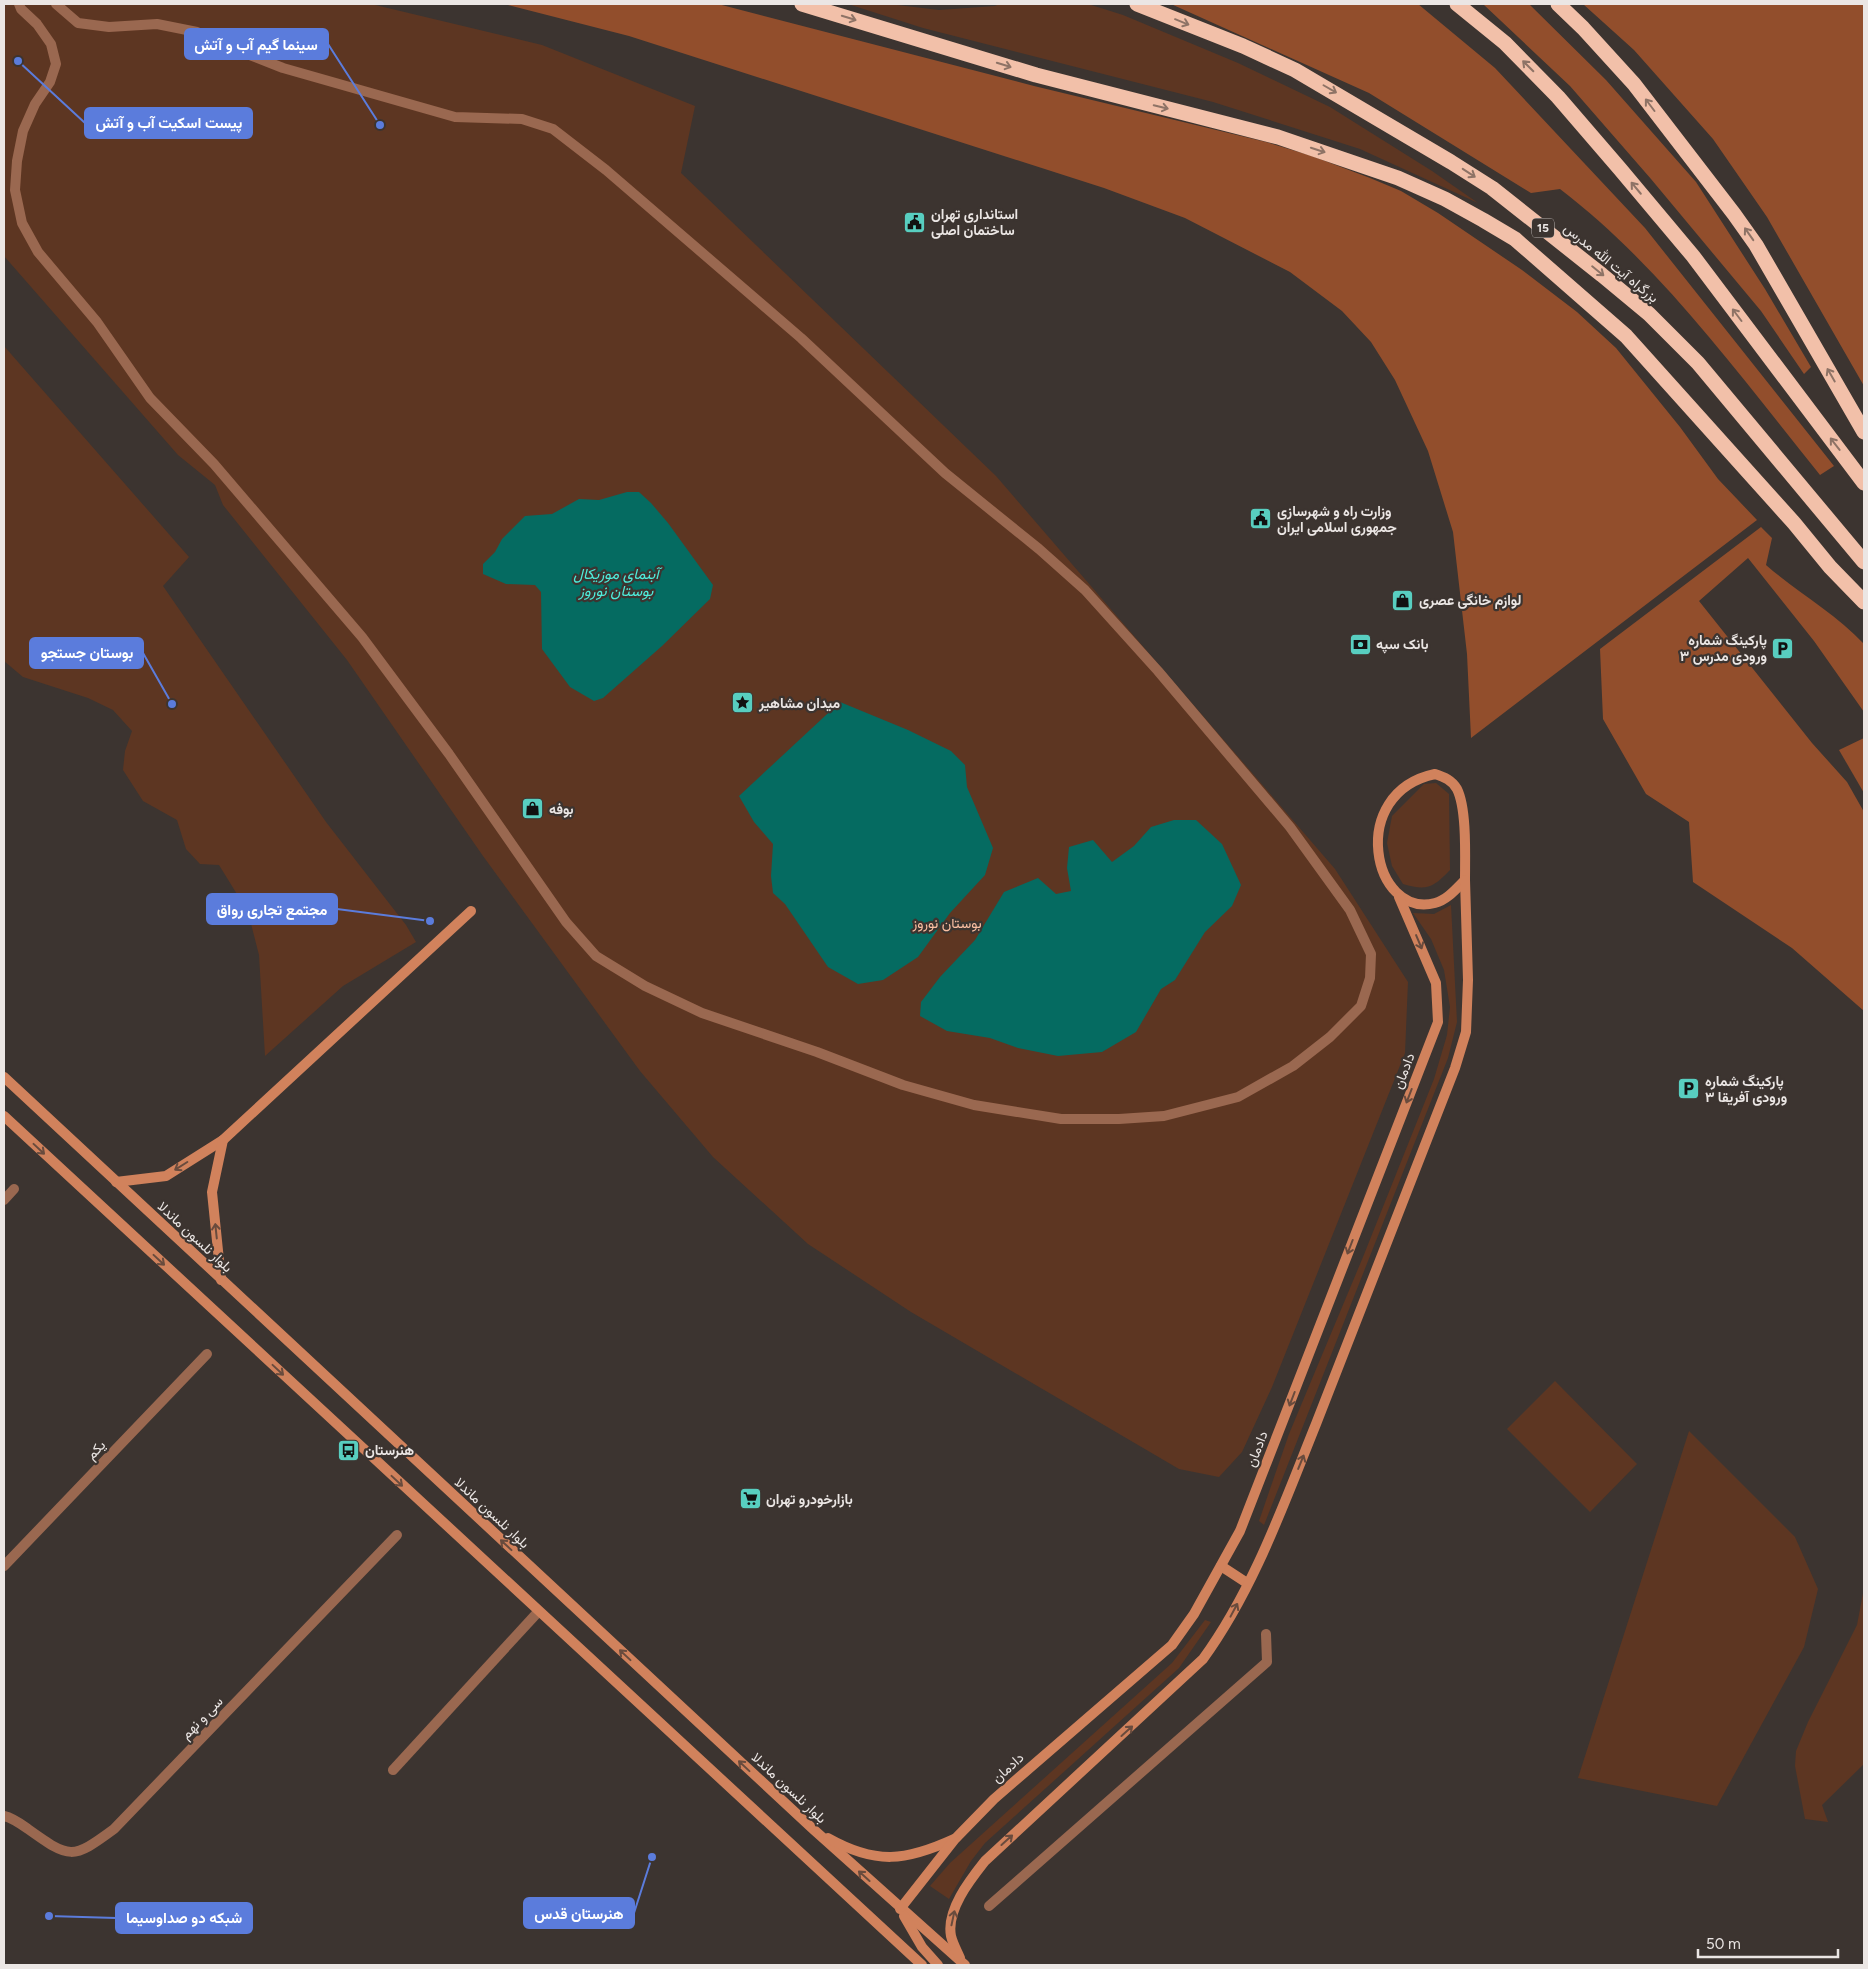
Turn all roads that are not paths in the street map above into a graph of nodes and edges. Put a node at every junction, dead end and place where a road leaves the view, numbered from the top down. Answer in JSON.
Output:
{"nodes":[{"id":1,"x":20,"y":4,"type":"edge"},
{"id":2,"x":56,"y":4,"type":"edge"},
{"id":3,"x":802,"y":4,"type":"edge"},
{"id":4,"x":1137,"y":4,"type":"edge"},
{"id":5,"x":1457,"y":4,"type":"edge"},
{"id":6,"x":1558,"y":4,"type":"edge"},
{"id":7,"x":1864,"y":432,"type":"edge"},
{"id":8,"x":1864,"y":483,"type":"edge"},
{"id":9,"x":1864,"y":562,"type":"edge"},
{"id":10,"x":1864,"y":602,"type":"edge"},
{"id":11,"x":1465,"y":880,"type":"junction"},
{"id":12,"x":1399,"y":897,"type":"junction"},
{"id":13,"x":470,"y":911,"type":"dead end"},
{"id":14,"x":4,"y":1078,"type":"edge"},
{"id":15,"x":4,"y":1116,"type":"edge"},
{"id":16,"x":222,"y":1140,"type":"junction"},
{"id":17,"x":116,"y":1182,"type":"junction"},
{"id":18,"x":14,"y":1189,"type":"dead end"},
{"id":19,"x":4,"y":1200,"type":"edge"},
{"id":20,"x":221,"y":1280,"type":"junction"},
{"id":21,"x":207,"y":1354,"type":"dead end"},
{"id":22,"x":397,"y":1535,"type":"dead end"},
{"id":23,"x":4,"y":1566,"type":"edge"},
{"id":24,"x":1221,"y":1566,"type":"junction"},
{"id":25,"x":1247,"y":1583,"type":"junction"},
{"id":26,"x":538,"y":1612,"type":"junction"},
{"id":27,"x":1266,"y":1634,"type":"dead end"},
{"id":28,"x":393,"y":1770,"type":"dead end"},
{"id":29,"x":4,"y":1816,"type":"edge"},
{"id":30,"x":812,"y":1829,"type":"junction"},
{"id":31,"x":955,"y":1839,"type":"junction"},
{"id":32,"x":989,"y":1906,"type":"dead end"},
{"id":33,"x":900,"y":1909,"type":"junction"},
{"id":34,"x":964,"y":1964,"type":"edge"},
{"id":35,"x":922,"y":1965,"type":"edge"},
{"id":36,"x":938,"y":1965,"type":"edge"}],
"edges":[{"from":1,"to":2,"type":"street"},
{"from":3,"to":10,"type":"highway","one_way":true},
{"from":4,"to":9,"type":"highway","name":"بزرگراه آیت الله مدرس","number":"15","one_way":true},
{"from":8,"to":5,"type":"highway","one_way":true},
{"from":7,"to":6,"type":"highway","one_way":true},
{"from":11,"to":12,"type":"street"},
{"from":11,"to":12,"type":"street"},
{"from":25,"to":11,"type":"street","one_way":true},
{"from":12,"to":24,"type":"street","name":"دادمان","one_way":true},
{"from":13,"to":16,"type":"street"},
{"from":14,"to":17,"type":"street","name":"بلوار نلسون ماندلا"},
{"from":15,"to":26,"type":"street","one_way":true},
{"from":16,"to":17,"type":"street","one_way":true},
{"from":20,"to":16,"type":"street","one_way":true},
{"from":17,"to":20,"type":"street","name":"بلوار نلسون ماندلا"},
{"from":18,"to":19,"type":"street"},
{"from":30,"to":20,"type":"street","name":"بلوار نلسون ماندلا","one_way":true},
{"from":21,"to":23,"type":"street","name":"یکم"},
{"from":22,"to":29,"type":"street","name":"سی و نهم"},
{"from":24,"to":25,"type":"street"},
{"from":24,"to":31,"type":"street","name":"دادمان"},
{"from":34,"to":25,"type":"street","one_way":true},
{"from":26,"to":28,"type":"street"},
{"from":26,"to":35,"type":"street"},
{"from":27,"to":32,"type":"street"},
{"from":30,"to":31,"type":"street"},
{"from":33,"to":30,"type":"street","name":"بلوار نلسون ماندلا","one_way":true},
{"from":31,"to":33,"type":"street","name":"دادمان"},
{"from":33,"to":34,"type":"street","name":"بلوار نلسون ماندلا"},
{"from":33,"to":36,"type":"street"}]}
